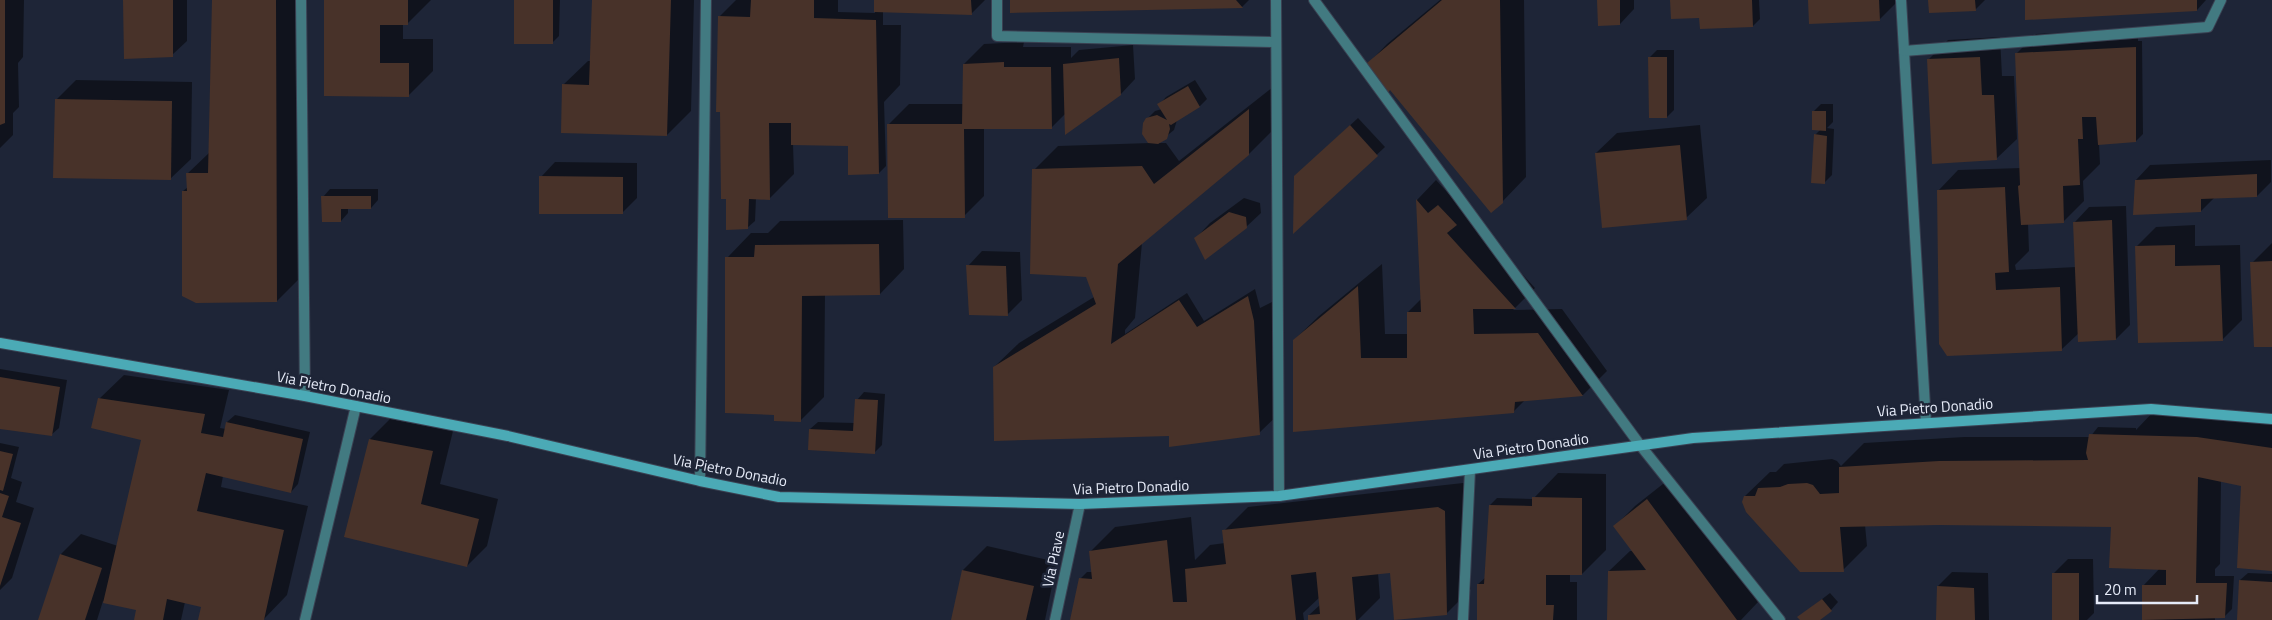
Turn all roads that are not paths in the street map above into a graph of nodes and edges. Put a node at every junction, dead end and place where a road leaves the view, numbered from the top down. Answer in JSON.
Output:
{"nodes":[{"id":1,"x":301,"y":0,"type":"edge"},
{"id":2,"x":706,"y":0,"type":"edge"},
{"id":3,"x":997,"y":0,"type":"edge"},
{"id":4,"x":1314,"y":0,"type":"edge"},
{"id":5,"x":1901,"y":0,"type":"edge"},
{"id":6,"x":2221,"y":0,"type":"edge"},
{"id":7,"x":1274,"y":2,"type":"edge"},
{"id":8,"x":1276,"y":42,"type":"junction"},
{"id":9,"x":1904,"y":51,"type":"junction"},
{"id":10,"x":0,"y":343,"type":"edge"},
{"id":11,"x":305,"y":396,"type":"junction"},
{"id":12,"x":356,"y":406,"type":"junction"},
{"id":13,"x":2272,"y":419,"type":"edge"},
{"id":14,"x":1926,"y":423,"type":"junction"},
{"id":15,"x":1640,"y":445,"type":"junction"},
{"id":16,"x":1470,"y":470,"type":"junction"},
{"id":17,"x":700,"y":482,"type":"junction"},
{"id":18,"x":1279,"y":496,"type":"junction"},
{"id":19,"x":1080,"y":504,"type":"junction"},
{"id":20,"x":1770,"y":615,"type":"edge"},
{"id":21,"x":305,"y":620,"type":"edge"},
{"id":22,"x":1055,"y":620,"type":"edge"},
{"id":23,"x":1463,"y":620,"type":"edge"},
{"id":24,"x":1780,"y":620,"type":"edge"}],
"edges":[{"from":1,"to":11,"type":"street"},
{"from":2,"to":17,"type":"street"},
{"from":3,"to":8,"type":"street"},
{"from":4,"to":15,"type":"street"},
{"from":5,"to":9,"type":"street"},
{"from":6,"to":9,"type":"street"},
{"from":7,"to":8,"type":"street"},
{"from":8,"to":18,"type":"street"},
{"from":9,"to":14,"type":"street"},
{"from":10,"to":11,"type":"main road","name":"Via Pietro Donadio"},
{"from":11,"to":12,"type":"main road","name":"Via Pietro Donadio"},
{"from":12,"to":17,"type":"main road","name":"Via Pietro Donadio"},
{"from":12,"to":21,"type":"street"},
{"from":13,"to":14,"type":"main road","name":"Via Pietro Donadio"},
{"from":14,"to":15,"type":"main road","name":"Via Pietro Donadio"},
{"from":15,"to":16,"type":"main road","name":"Via Pietro Donadio"},
{"from":15,"to":20,"type":"street"},
{"from":16,"to":18,"type":"main road","name":"Via Pietro Donadio"},
{"from":16,"to":23,"type":"street"},
{"from":17,"to":19,"type":"main road","name":"Via Pietro Donadio"},
{"from":18,"to":19,"type":"main road","name":"Via Pietro Donadio"},
{"from":19,"to":22,"type":"street","name":"Via Piave"},
{"from":20,"to":24,"type":"street"}]}
